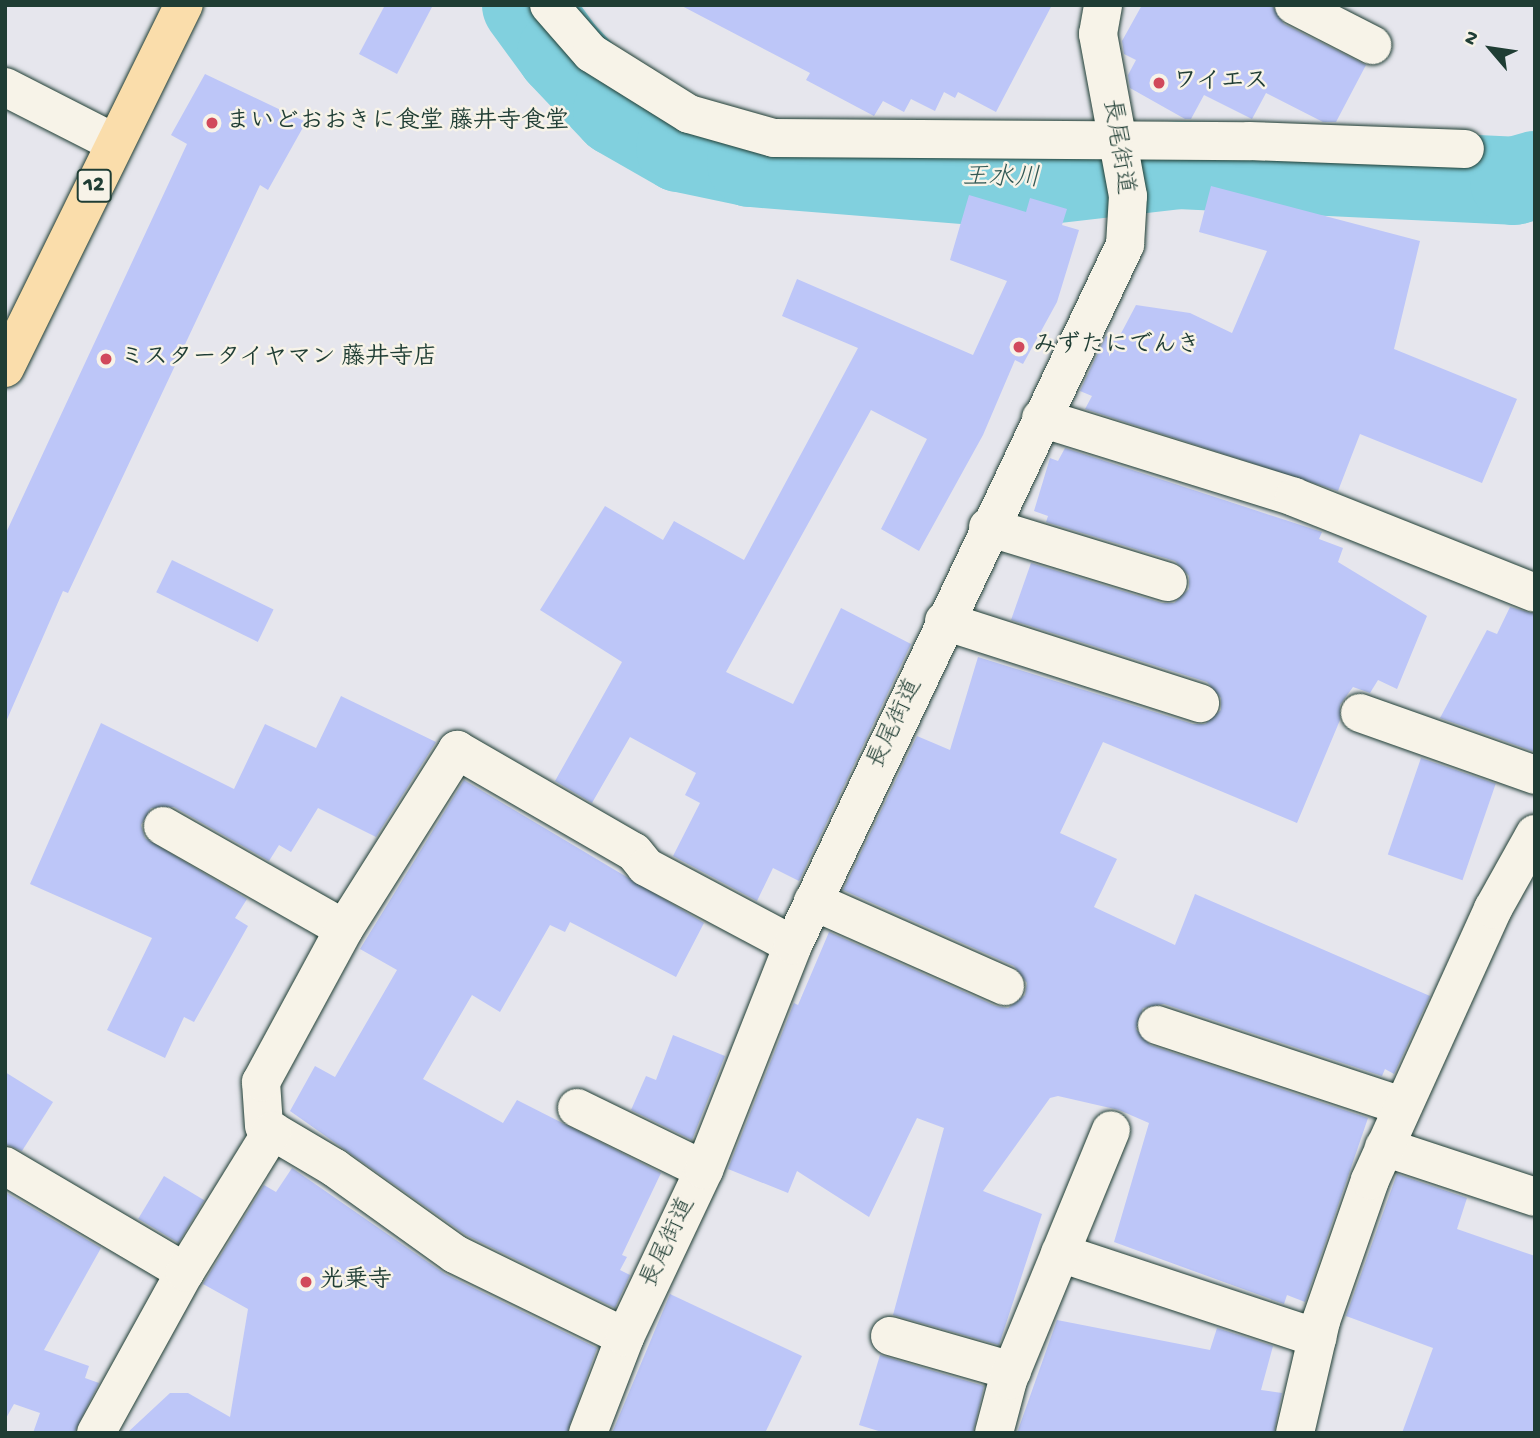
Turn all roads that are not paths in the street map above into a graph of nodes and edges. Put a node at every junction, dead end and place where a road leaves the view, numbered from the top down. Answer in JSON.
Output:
{"nodes":[{"id":1,"x":184,"y":5,"type":"edge"},
{"id":2,"x":549,"y":5,"type":"edge"},
{"id":3,"x":1103,"y":5,"type":"edge"},
{"id":4,"x":1294,"y":5,"type":"edge"},
{"id":5,"x":1372,"y":45,"type":"dead end"},
{"id":6,"x":5,"y":87,"type":"edge"},
{"id":7,"x":115,"y":143,"type":"junction"},
{"id":8,"x":1465,"y":149,"type":"dead end"},
{"id":9,"x":1122,"y":163,"type":"junction"},
{"id":10,"x":5,"y":368,"type":"edge"},
{"id":11,"x":1041,"y":418,"type":"junction"},
{"id":12,"x":989,"y":527,"type":"junction"},
{"id":13,"x":1168,"y":582,"type":"dead end"},
{"id":14,"x":1535,"y":593,"type":"edge"},
{"id":15,"x":944,"y":621,"type":"junction"},
{"id":16,"x":1200,"y":703,"type":"dead end"},
{"id":17,"x":1360,"y":713,"type":"dead end"},
{"id":18,"x":1535,"y":775,"type":"edge"},
{"id":19,"x":163,"y":826,"type":"dead end"},
{"id":20,"x":1535,"y":834,"type":"edge"},
{"id":21,"x":813,"y":901,"type":"junction"},
{"id":22,"x":344,"y":929,"type":"junction"},
{"id":23,"x":793,"y":945,"type":"junction"},
{"id":24,"x":1005,"y":986,"type":"dead end"},
{"id":25,"x":1157,"y":1025,"type":"dead end"},
{"id":26,"x":1402,"y":1106,"type":"junction"},
{"id":27,"x":577,"y":1108,"type":"dead end"},
{"id":28,"x":1111,"y":1130,"type":"dead end"},
{"id":29,"x":272,"y":1131,"type":"junction"},
{"id":30,"x":1384,"y":1147,"type":"junction"},
{"id":31,"x":5,"y":1166,"type":"edge"},
{"id":32,"x":704,"y":1170,"type":"junction"},
{"id":33,"x":1535,"y":1197,"type":"edge"},
{"id":34,"x":1060,"y":1253,"type":"junction"},
{"id":35,"x":185,"y":1272,"type":"junction"},
{"id":36,"x":890,"y":1336,"type":"dead end"},
{"id":37,"x":625,"y":1337,"type":"junction"},
{"id":38,"x":1317,"y":1338,"type":"junction"},
{"id":39,"x":1012,"y":1371,"type":"junction"},
{"id":40,"x":96,"y":1433,"type":"edge"},
{"id":41,"x":588,"y":1433,"type":"edge"},
{"id":42,"x":994,"y":1433,"type":"edge"},
{"id":43,"x":1295,"y":1433,"type":"edge"}],
"edges":[{"from":1,"to":7,"type":"main road","number":"12"},
{"from":2,"to":9,"type":"street"},
{"from":3,"to":9,"type":"street","name":"長尾街道"},
{"from":4,"to":5,"type":"street"},
{"from":6,"to":7,"type":"street"},
{"from":7,"to":10,"type":"main road","number":"12"},
{"from":8,"to":9,"type":"street"},
{"from":9,"to":11,"type":"street","name":"長尾街道"},
{"from":11,"to":12,"type":"street","name":"長尾街道"},
{"from":11,"to":14,"type":"street"},
{"from":12,"to":13,"type":"street"},
{"from":12,"to":15,"type":"street","name":"長尾街道"},
{"from":15,"to":16,"type":"street"},
{"from":15,"to":21,"type":"street","name":"長尾街道"},
{"from":17,"to":18,"type":"street"},
{"from":19,"to":22,"type":"street"},
{"from":20,"to":26,"type":"street"},
{"from":21,"to":23,"type":"street","name":"長尾街道"},
{"from":21,"to":24,"type":"street"},
{"from":22,"to":23,"type":"street"},
{"from":22,"to":29,"type":"street"},
{"from":23,"to":32,"type":"street","name":"長尾街道"},
{"from":25,"to":26,"type":"street"},
{"from":26,"to":30,"type":"street"},
{"from":27,"to":32,"type":"street"},
{"from":28,"to":34,"type":"street"},
{"from":29,"to":35,"type":"street"},
{"from":29,"to":37,"type":"street"},
{"from":30,"to":33,"type":"street"},
{"from":30,"to":38,"type":"street"},
{"from":31,"to":35,"type":"street"},
{"from":32,"to":37,"type":"street","name":"長尾街道"},
{"from":34,"to":38,"type":"street"},
{"from":34,"to":39,"type":"street"},
{"from":35,"to":40,"type":"street"},
{"from":36,"to":39,"type":"street"},
{"from":37,"to":41,"type":"street","name":"長尾街道"},
{"from":38,"to":43,"type":"street"},
{"from":39,"to":42,"type":"street"}]}
